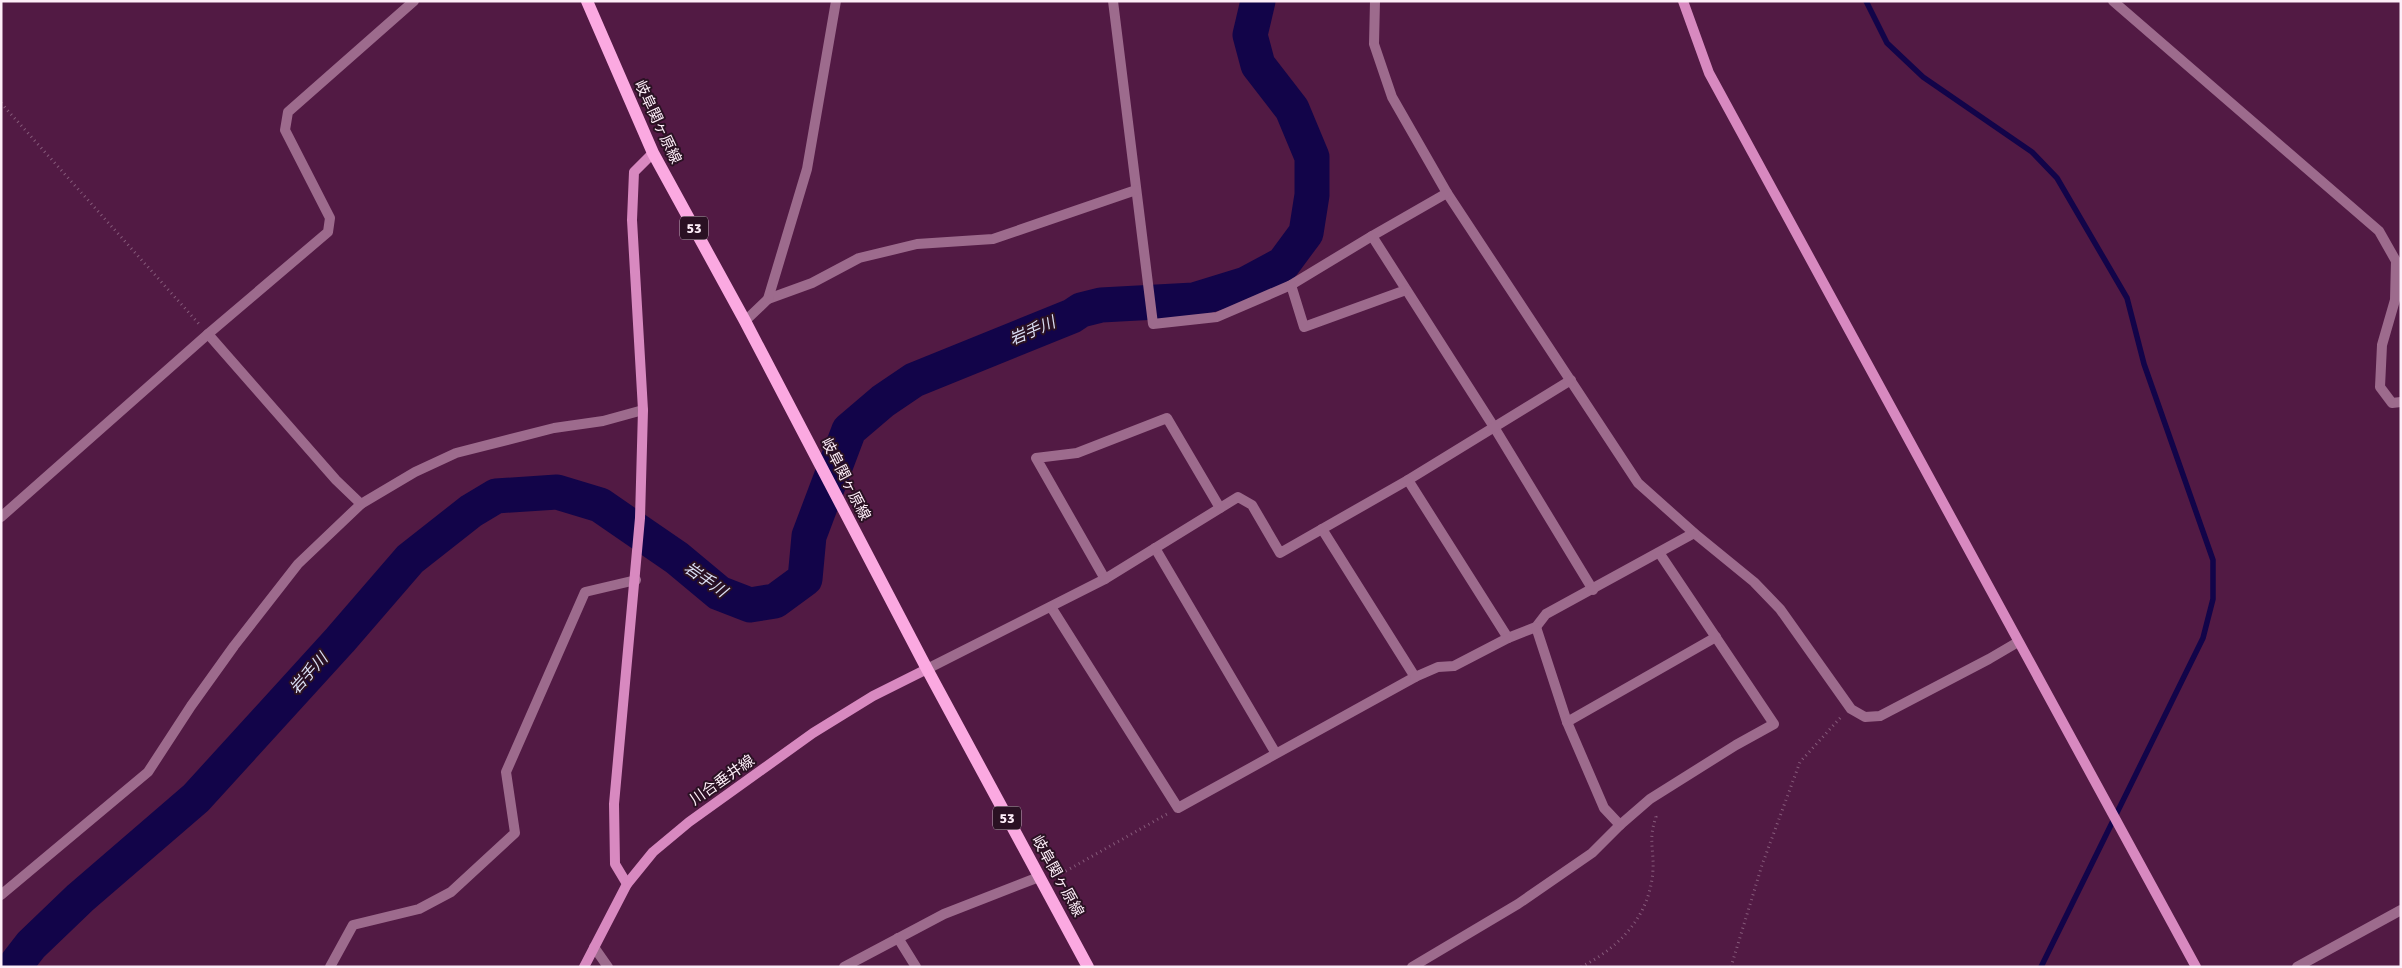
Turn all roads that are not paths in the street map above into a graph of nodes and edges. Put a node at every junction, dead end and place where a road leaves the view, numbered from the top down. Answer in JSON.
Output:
{"nodes":[{"id":1,"x":414,"y":1,"type":"edge"},
{"id":2,"x":587,"y":1,"type":"edge"},
{"id":3,"x":836,"y":1,"type":"edge"},
{"id":4,"x":1113,"y":1,"type":"edge"},
{"id":5,"x":1375,"y":1,"type":"edge"},
{"id":6,"x":1683,"y":1,"type":"edge"},
{"id":7,"x":2113,"y":1,"type":"edge"},
{"id":8,"x":653,"y":154,"type":"junction"},
{"id":9,"x":1136,"y":190,"type":"junction"},
{"id":10,"x":1447,"y":193,"type":"junction"},
{"id":11,"x":1372,"y":236,"type":"junction"},
{"id":12,"x":1292,"y":285,"type":"junction"},
{"id":13,"x":1406,"y":290,"type":"junction"},
{"id":14,"x":768,"y":298,"type":"junction"},
{"id":15,"x":745,"y":320,"type":"junction"},
{"id":16,"x":208,"y":334,"type":"junction"},
{"id":17,"x":1571,"y":380,"type":"junction"},
{"id":18,"x":2401,"y":402,"type":"edge"},
{"id":19,"x":643,"y":410,"type":"junction"},
{"id":20,"x":1494,"y":427,"type":"junction"},
{"id":21,"x":1408,"y":480,"type":"junction"},
{"id":22,"x":360,"y":504,"type":"junction"},
{"id":23,"x":1220,"y":508,"type":"junction"},
{"id":24,"x":1,"y":517,"type":"edge"},
{"id":25,"x":1322,"y":529,"type":"junction"},
{"id":26,"x":1694,"y":533,"type":"junction"},
{"id":27,"x":1155,"y":548,"type":"junction"},
{"id":28,"x":1660,"y":554,"type":"junction"},
{"id":29,"x":1105,"y":579,"type":"junction"},
{"id":30,"x":636,"y":580,"type":"junction"},
{"id":31,"x":1593,"y":590,"type":"junction"},
{"id":32,"x":1051,"y":607,"type":"junction"},
{"id":33,"x":1536,"y":627,"type":"junction"},
{"id":34,"x":1716,"y":637,"type":"junction"},
{"id":35,"x":1508,"y":638,"type":"junction"},
{"id":36,"x":2018,"y":642,"type":"junction"},
{"id":37,"x":927,"y":669,"type":"junction"},
{"id":38,"x":1415,"y":678,"type":"junction"},
{"id":39,"x":1567,"y":722,"type":"junction"},
{"id":40,"x":1275,"y":752,"type":"junction"},
{"id":41,"x":1620,"y":825,"type":"junction"},
{"id":42,"x":1041,"y":880,"type":"junction"},
{"id":43,"x":626,"y":884,"type":"junction"},
{"id":44,"x":1,"y":895,"type":"edge"},
{"id":45,"x":2401,"y":910,"type":"edge"},
{"id":46,"x":898,"y":938,"type":"junction"},
{"id":47,"x":594,"y":947,"type":"junction"},
{"id":48,"x":330,"y":967,"type":"edge"},
{"id":49,"x":584,"y":967,"type":"edge"},
{"id":50,"x":608,"y":967,"type":"edge"},
{"id":51,"x":844,"y":967,"type":"edge"},
{"id":52,"x":916,"y":967,"type":"edge"},
{"id":53,"x":1088,"y":967,"type":"edge"},
{"id":54,"x":1412,"y":967,"type":"edge"},
{"id":55,"x":2196,"y":967,"type":"edge"},
{"id":56,"x":2297,"y":967,"type":"edge"}],
"edges":[{"from":1,"to":16,"type":"street"},
{"from":2,"to":8,"type":"main road","name":"岐阜関ヶ原線","number":"53"},
{"from":3,"to":14,"type":"street"},
{"from":4,"to":9,"type":"street"},
{"from":5,"to":10,"type":"street"},
{"from":6,"to":36,"type":"street"},
{"from":7,"to":18,"type":"street"},
{"from":8,"to":15,"type":"main road","name":"岐阜関ヶ原線","number":"53"},
{"from":8,"to":19,"type":"street"},
{"from":9,"to":12,"type":"street"},
{"from":9,"to":14,"type":"street"},
{"from":10,"to":11,"type":"street"},
{"from":10,"to":17,"type":"street"},
{"from":11,"to":12,"type":"street"},
{"from":11,"to":13,"type":"street"},
{"from":12,"to":13,"type":"street"},
{"from":13,"to":20,"type":"street"},
{"from":14,"to":15,"type":"street"},
{"from":15,"to":37,"type":"main road","name":"岐阜関ヶ原線","number":"53"},
{"from":16,"to":22,"type":"street"},
{"from":16,"to":24,"type":"street"},
{"from":17,"to":20,"type":"street"},
{"from":17,"to":26,"type":"street"},
{"from":19,"to":22,"type":"street"},
{"from":19,"to":30,"type":"street"},
{"from":20,"to":21,"type":"street"},
{"from":20,"to":31,"type":"street"},
{"from":21,"to":25,"type":"street"},
{"from":21,"to":35,"type":"street"},
{"from":22,"to":44,"type":"street"},
{"from":23,"to":25,"type":"street"},
{"from":23,"to":27,"type":"street"},
{"from":23,"to":29,"type":"street"},
{"from":25,"to":38,"type":"street"},
{"from":26,"to":28,"type":"street"},
{"from":26,"to":36,"type":"street"},
{"from":27,"to":29,"type":"street"},
{"from":27,"to":40,"type":"street"},
{"from":28,"to":31,"type":"street"},
{"from":28,"to":34,"type":"street"},
{"from":29,"to":32,"type":"street"},
{"from":30,"to":43,"type":"street"},
{"from":30,"to":48,"type":"street"},
{"from":31,"to":33,"type":"street"},
{"from":32,"to":37,"type":"street"},
{"from":32,"to":40,"type":"street"},
{"from":33,"to":35,"type":"street"},
{"from":33,"to":39,"type":"street"},
{"from":34,"to":39,"type":"street"},
{"from":34,"to":41,"type":"street"},
{"from":35,"to":38,"type":"street"},
{"from":36,"to":55,"type":"street"},
{"from":37,"to":42,"type":"main road","name":"岐阜関ヶ原線","number":"53"},
{"from":37,"to":43,"type":"street","name":"川合垂井線"},
{"from":38,"to":40,"type":"street"},
{"from":39,"to":41,"type":"street"},
{"from":41,"to":54,"type":"street"},
{"from":42,"to":46,"type":"street"},
{"from":42,"to":53,"type":"main road","name":"岐阜関ヶ原線","number":"53"},
{"from":43,"to":47,"type":"street","name":"川合垂井線"},
{"from":45,"to":56,"type":"street"},
{"from":46,"to":51,"type":"street"},
{"from":46,"to":52,"type":"street"},
{"from":47,"to":49,"type":"street","name":"川合垂井線"},
{"from":47,"to":50,"type":"street"}]}
